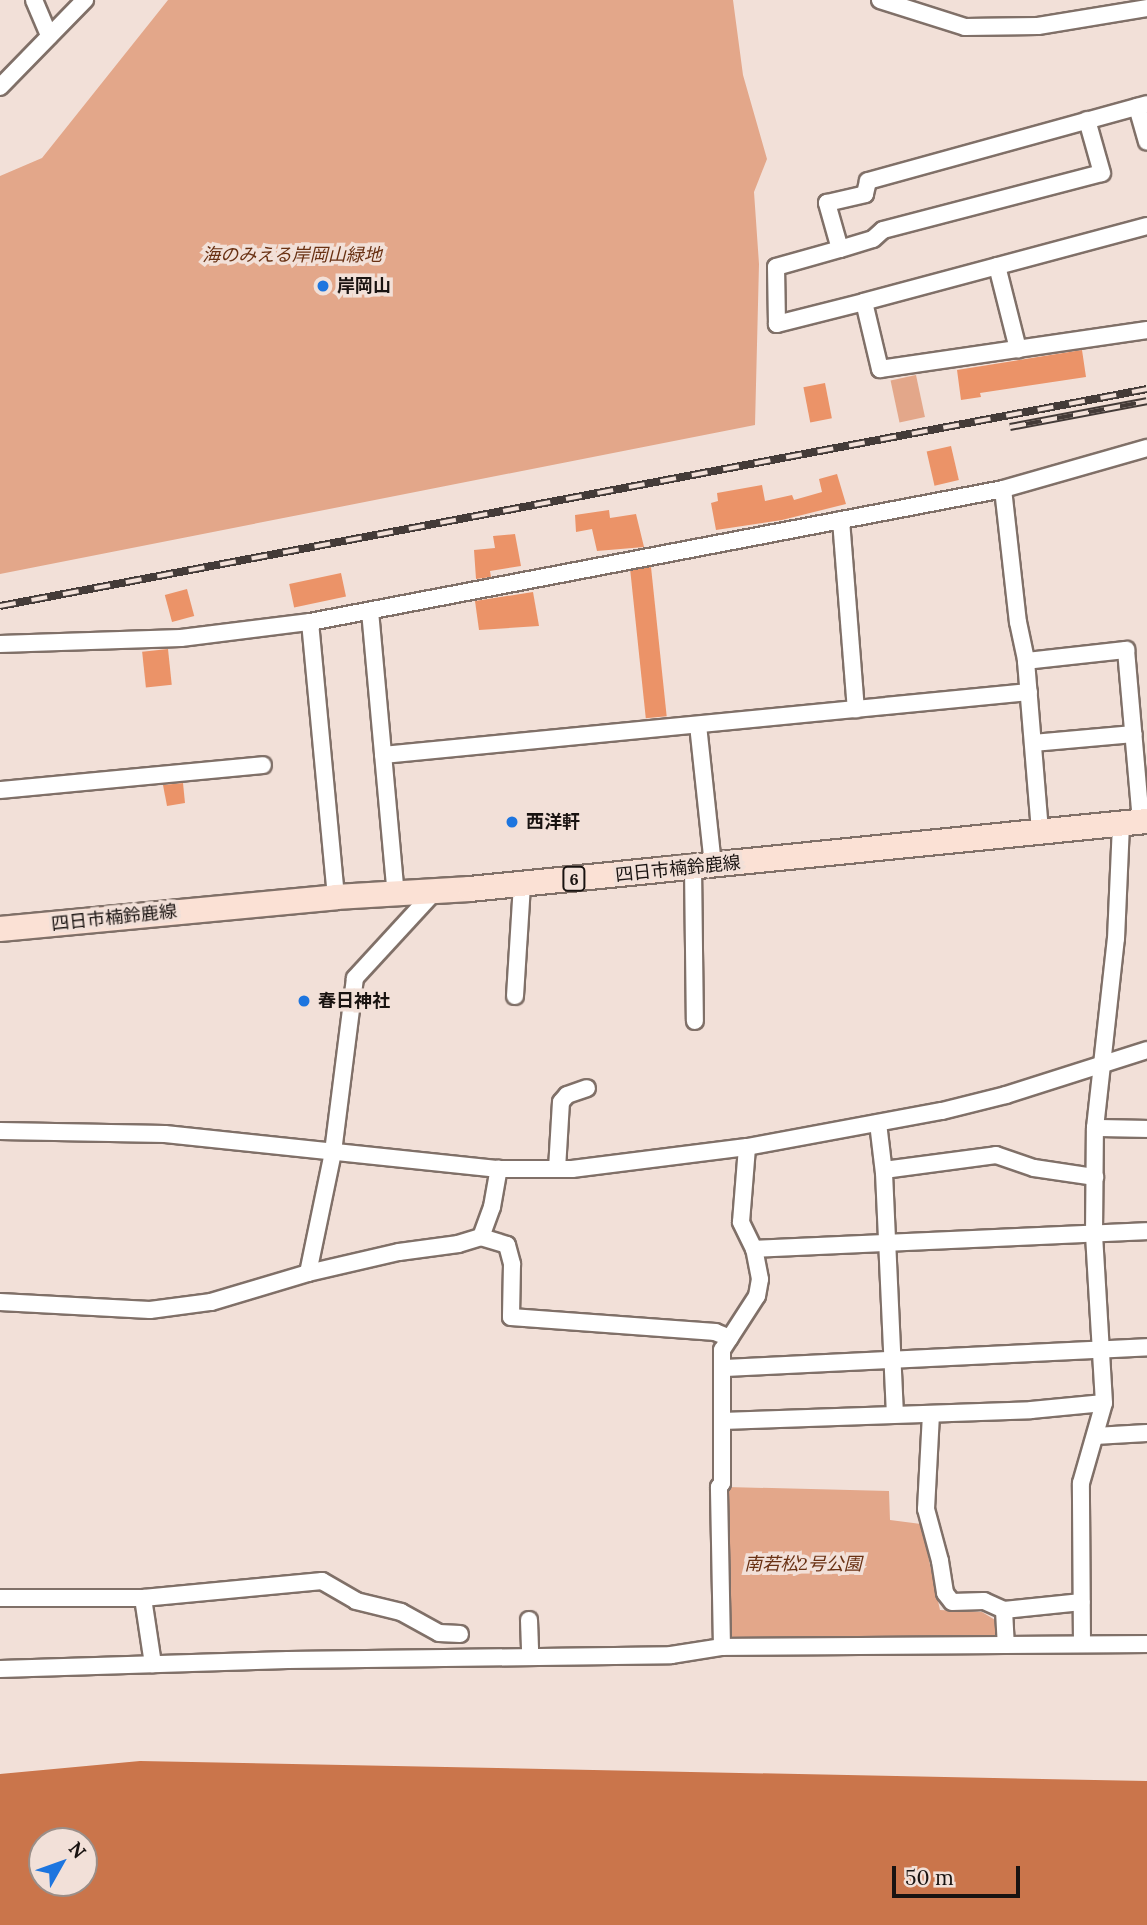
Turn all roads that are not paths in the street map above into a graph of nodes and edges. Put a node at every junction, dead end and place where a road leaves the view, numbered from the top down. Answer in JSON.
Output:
{"nodes":[{"id":1,"x":34,"y":0,"type":"edge"},
{"id":2,"x":85,"y":0,"type":"edge"},
{"id":3,"x":880,"y":0,"type":"edge"},
{"id":4,"x":1147,"y":8,"type":"edge"},
{"id":5,"x":49,"y":36,"type":"junction"},
{"id":6,"x":0,"y":87,"type":"edge"},
{"id":7,"x":1142,"y":105,"type":"edge"},
{"id":8,"x":1087,"y":120,"type":"junction"},
{"id":9,"x":1147,"y":142,"type":"edge"},
{"id":10,"x":1147,"y":226,"type":"edge"},
{"id":11,"x":840,"y":249,"type":"junction"},
{"id":12,"x":997,"y":266,"type":"junction"},
{"id":13,"x":864,"y":302,"type":"junction"},
{"id":14,"x":1147,"y":330,"type":"edge"},
{"id":15,"x":1018,"y":349,"type":"junction"},
{"id":16,"x":1147,"y":448,"type":"edge"},
{"id":17,"x":1003,"y":489,"type":"junction"},
{"id":18,"x":841,"y":520,"type":"junction"},
{"id":19,"x":370,"y":611,"type":"junction"},
{"id":20,"x":310,"y":622,"type":"junction"},
{"id":21,"x":0,"y":644,"type":"edge"},
{"id":22,"x":1026,"y":661,"type":"junction"},
{"id":23,"x":1029,"y":692,"type":"junction"},
{"id":24,"x":1147,"y":694,"type":"edge"},
{"id":25,"x":1130,"y":696,"type":"junction"},
{"id":26,"x":856,"y":709,"type":"junction"},
{"id":27,"x":698,"y":725,"type":"junction"},
{"id":28,"x":1134,"y":734,"type":"junction"},
{"id":29,"x":1033,"y":743,"type":"junction"},
{"id":30,"x":383,"y":755,"type":"junction"},
{"id":31,"x":263,"y":765,"type":"dead end"},
{"id":32,"x":0,"y":790,"type":"edge"},
{"id":33,"x":1139,"y":818,"type":"edge"},
{"id":34,"x":1040,"y":833,"type":"junction"},
{"id":35,"x":704,"y":866,"type":"junction"},
{"id":36,"x":522,"y":884,"type":"junction"},
{"id":37,"x":434,"y":892,"type":"junction"},
{"id":38,"x":396,"y":896,"type":"junction"},
{"id":39,"x":336,"y":897,"type":"junction"},
{"id":40,"x":0,"y":929,"type":"edge"},
{"id":41,"x":515,"y":996,"type":"dead end"},
{"id":42,"x":695,"y":1021,"type":"dead end"},
{"id":43,"x":1147,"y":1050,"type":"edge"},
{"id":44,"x":1103,"y":1066,"type":"junction"},
{"id":45,"x":587,"y":1088,"type":"dead end"},
{"id":46,"x":878,"y":1123,"type":"junction"},
{"id":47,"x":1095,"y":1128,"type":"junction"},
{"id":48,"x":1147,"y":1129,"type":"edge"},
{"id":49,"x":0,"y":1131,"type":"edge"},
{"id":50,"x":747,"y":1147,"type":"junction"},
{"id":51,"x":333,"y":1152,"type":"junction"},
{"id":52,"x":499,"y":1169,"type":"junction"},
{"id":53,"x":556,"y":1169,"type":"junction"},
{"id":54,"x":884,"y":1170,"type":"junction"},
{"id":55,"x":1095,"y":1177,"type":"junction"},
{"id":56,"x":1147,"y":1231,"type":"edge"},
{"id":57,"x":1094,"y":1234,"type":"junction"},
{"id":58,"x":481,"y":1237,"type":"junction"},
{"id":59,"x":888,"y":1242,"type":"junction"},
{"id":60,"x":754,"y":1249,"type":"junction"},
{"id":61,"x":309,"y":1273,"type":"junction"},
{"id":62,"x":0,"y":1302,"type":"edge"},
{"id":63,"x":730,"y":1338,"type":"junction"},
{"id":64,"x":1147,"y":1347,"type":"edge"},
{"id":65,"x":1101,"y":1349,"type":"junction"},
{"id":66,"x":894,"y":1359,"type":"junction"},
{"id":67,"x":723,"y":1368,"type":"junction"},
{"id":68,"x":1104,"y":1403,"type":"junction"},
{"id":69,"x":895,"y":1413,"type":"junction"},
{"id":70,"x":931,"y":1414,"type":"junction"},
{"id":71,"x":722,"y":1421,"type":"junction"},
{"id":72,"x":1147,"y":1433,"type":"edge"},
{"id":73,"x":1095,"y":1436,"type":"junction"},
{"id":74,"x":0,"y":1598,"type":"edge"},
{"id":75,"x":142,"y":1598,"type":"junction"},
{"id":76,"x":1082,"y":1602,"type":"junction"},
{"id":77,"x":1004,"y":1610,"type":"junction"},
{"id":78,"x":529,"y":1620,"type":"dead end"},
{"id":79,"x":1082,"y":1644,"type":"junction"},
{"id":80,"x":1147,"y":1644,"type":"edge"},
{"id":81,"x":1006,"y":1645,"type":"junction"},
{"id":82,"x":722,"y":1647,"type":"junction"},
{"id":83,"x":530,"y":1656,"type":"junction"},
{"id":84,"x":461,"y":1657,"type":"junction"},
{"id":85,"x":153,"y":1664,"type":"junction"},
{"id":86,"x":0,"y":1669,"type":"edge"}],
"edges":[{"from":1,"to":5,"type":"street"},
{"from":2,"to":5,"type":"street"},
{"from":3,"to":4,"type":"street"},
{"from":5,"to":6,"type":"street"},
{"from":7,"to":8,"type":"street"},
{"from":7,"to":9,"type":"street"},
{"from":8,"to":11,"type":"street"},
{"from":8,"to":11,"type":"street"},
{"from":10,"to":12,"type":"street"},
{"from":11,"to":13,"type":"street"},
{"from":12,"to":13,"type":"street"},
{"from":12,"to":15,"type":"street"},
{"from":13,"to":15,"type":"street"},
{"from":14,"to":15,"type":"street"},
{"from":16,"to":17,"type":"street"},
{"from":17,"to":18,"type":"street"},
{"from":17,"to":22,"type":"street"},
{"from":18,"to":19,"type":"street"},
{"from":18,"to":26,"type":"street"},
{"from":19,"to":20,"type":"street"},
{"from":19,"to":30,"type":"street"},
{"from":20,"to":21,"type":"street"},
{"from":20,"to":39,"type":"street"},
{"from":22,"to":23,"type":"street"},
{"from":22,"to":25,"type":"street"},
{"from":23,"to":26,"type":"street"},
{"from":23,"to":29,"type":"street"},
{"from":24,"to":25,"type":"street"},
{"from":25,"to":28,"type":"street"},
{"from":26,"to":27,"type":"street"},
{"from":27,"to":30,"type":"street"},
{"from":27,"to":35,"type":"street"},
{"from":28,"to":29,"type":"street"},
{"from":28,"to":33,"type":"street"},
{"from":29,"to":34,"type":"street"},
{"from":30,"to":38,"type":"street"},
{"from":31,"to":32,"type":"street"},
{"from":33,"to":34,"type":"main road","name":"四日市楠鈴鹿線","number":"6"},
{"from":33,"to":44,"type":"street"},
{"from":34,"to":35,"type":"main road","name":"四日市楠鈴鹿線","number":"6"},
{"from":35,"to":36,"type":"main road","name":"四日市楠鈴鹿線","number":"6"},
{"from":35,"to":42,"type":"street"},
{"from":36,"to":37,"type":"main road","name":"四日市楠鈴鹿線","number":"6"},
{"from":36,"to":41,"type":"street"},
{"from":37,"to":38,"type":"main road","name":"四日市楠鈴鹿線","number":"6"},
{"from":37,"to":51,"type":"street"},
{"from":38,"to":39,"type":"main road","name":"四日市楠鈴鹿線","number":"6"},
{"from":39,"to":40,"type":"main road","name":"四日市楠鈴鹿線","number":"6"},
{"from":43,"to":44,"type":"street"},
{"from":44,"to":46,"type":"street"},
{"from":44,"to":47,"type":"street"},
{"from":45,"to":53,"type":"street"},
{"from":46,"to":50,"type":"street"},
{"from":46,"to":54,"type":"street"},
{"from":47,"to":48,"type":"street"},
{"from":47,"to":55,"type":"street"},
{"from":49,"to":51,"type":"street"},
{"from":50,"to":53,"type":"street"},
{"from":50,"to":60,"type":"street"},
{"from":51,"to":52,"type":"street"},
{"from":51,"to":61,"type":"street"},
{"from":52,"to":53,"type":"street"},
{"from":52,"to":58,"type":"street"},
{"from":54,"to":55,"type":"street"},
{"from":54,"to":59,"type":"street"},
{"from":55,"to":57,"type":"street"},
{"from":56,"to":57,"type":"street"},
{"from":57,"to":59,"type":"street"},
{"from":57,"to":65,"type":"street"},
{"from":58,"to":61,"type":"street"},
{"from":58,"to":63,"type":"street"},
{"from":59,"to":60,"type":"street"},
{"from":59,"to":66,"type":"street"},
{"from":60,"to":63,"type":"street"},
{"from":61,"to":62,"type":"street"},
{"from":63,"to":67,"type":"street"},
{"from":64,"to":65,"type":"street"},
{"from":65,"to":66,"type":"street"},
{"from":65,"to":68,"type":"street"},
{"from":66,"to":67,"type":"street"},
{"from":66,"to":69,"type":"street"},
{"from":67,"to":71,"type":"street"},
{"from":68,"to":70,"type":"street"},
{"from":68,"to":73,"type":"street"},
{"from":69,"to":70,"type":"street"},
{"from":69,"to":71,"type":"street"},
{"from":70,"to":77,"type":"street"},
{"from":71,"to":82,"type":"street"},
{"from":72,"to":73,"type":"street"},
{"from":73,"to":76,"type":"street"},
{"from":74,"to":75,"type":"street"},
{"from":75,"to":84,"type":"street"},
{"from":75,"to":85,"type":"street"},
{"from":76,"to":77,"type":"street"},
{"from":76,"to":79,"type":"street"},
{"from":77,"to":81,"type":"street"},
{"from":78,"to":83,"type":"street"},
{"from":79,"to":80,"type":"street"},
{"from":79,"to":81,"type":"street"},
{"from":81,"to":82,"type":"street"},
{"from":82,"to":83,"type":"street"},
{"from":83,"to":84,"type":"street"},
{"from":84,"to":85,"type":"street"},
{"from":85,"to":86,"type":"street"}]}
